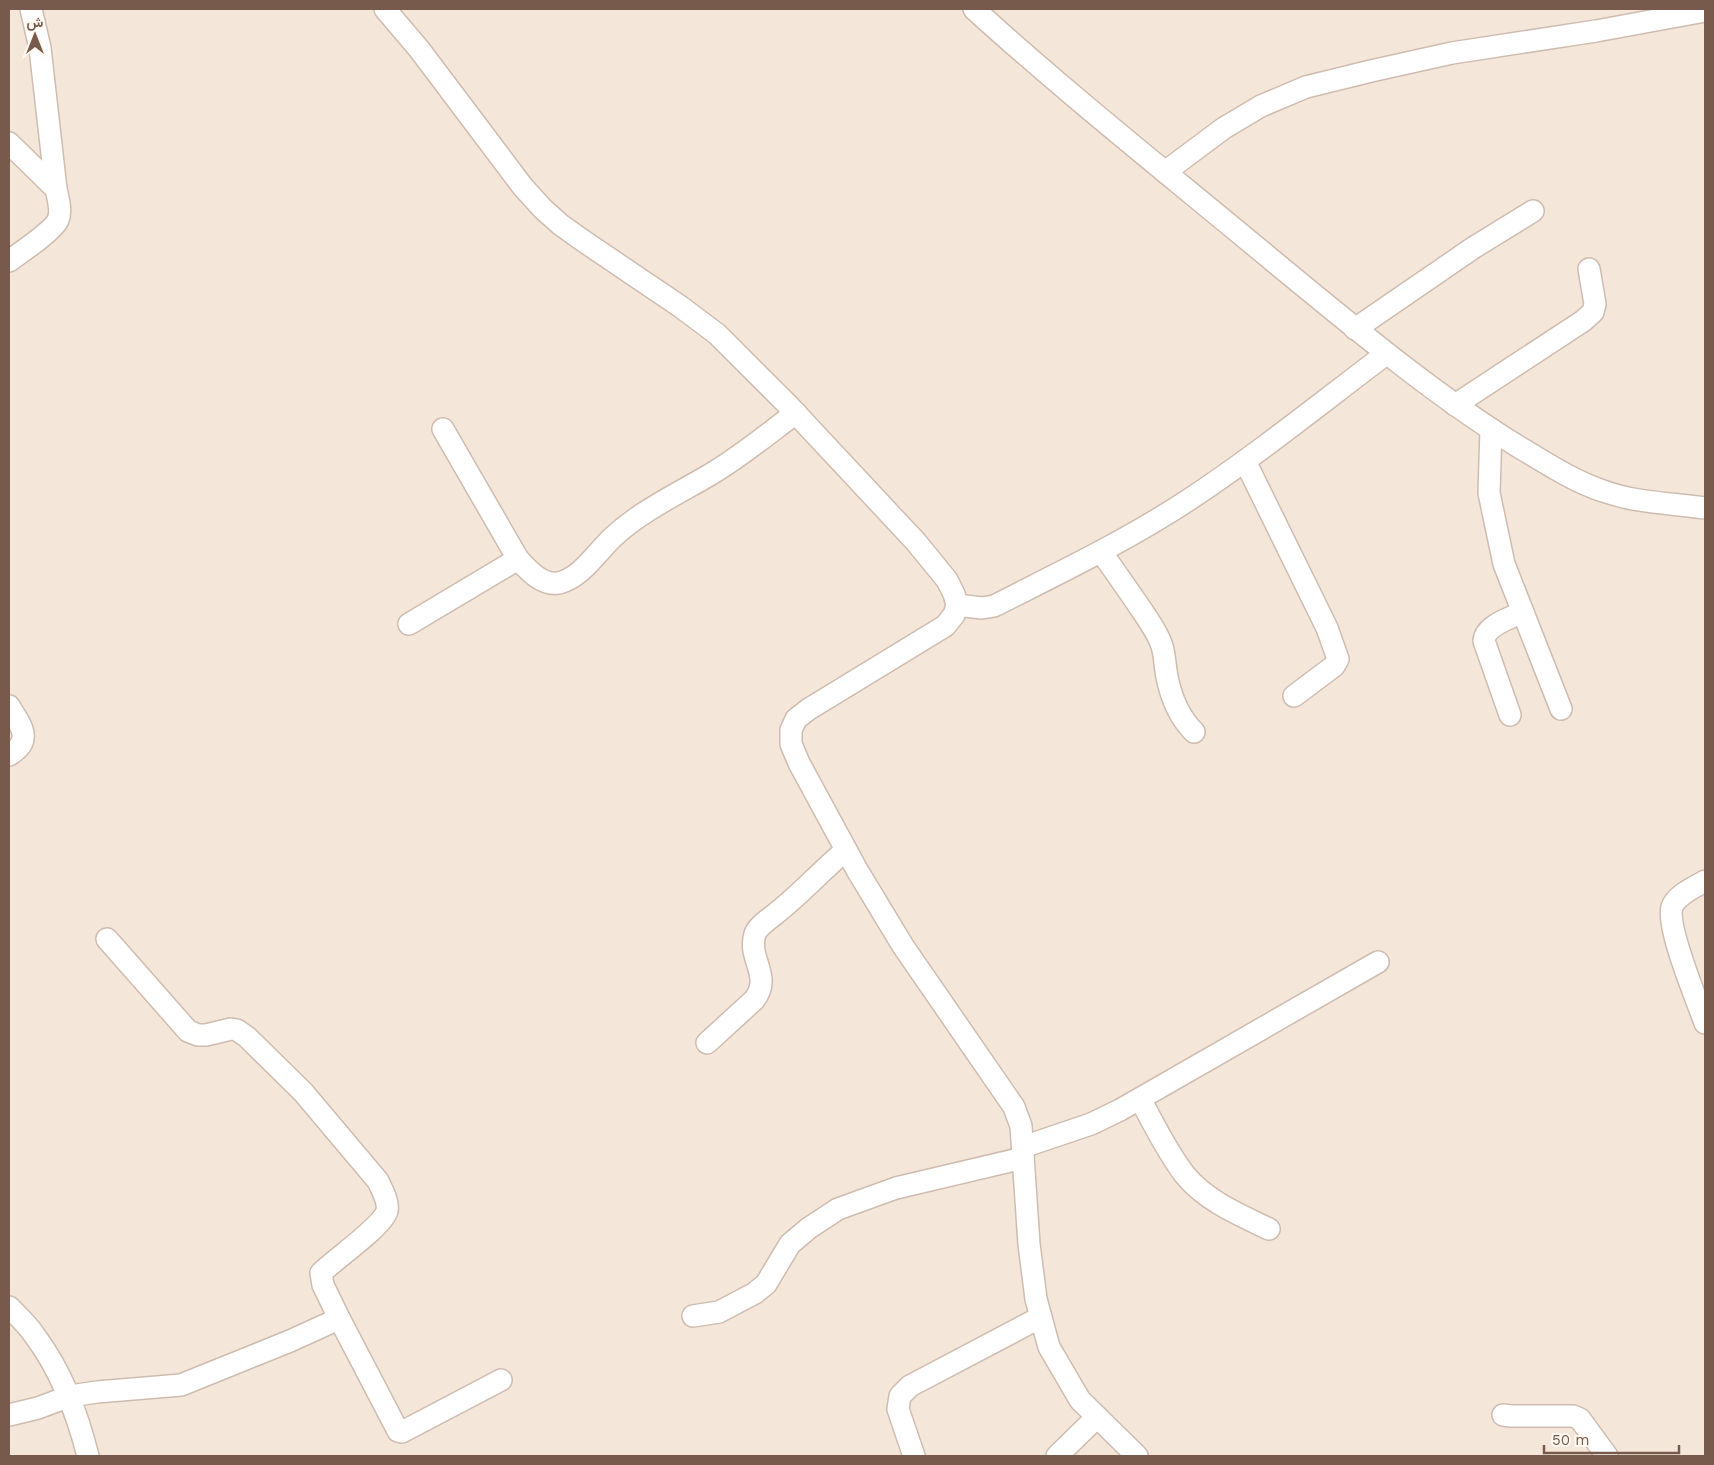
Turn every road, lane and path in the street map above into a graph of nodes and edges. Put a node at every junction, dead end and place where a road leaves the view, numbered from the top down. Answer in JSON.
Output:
{"nodes":[{"id":1,"x":32,"y":9,"type":"edge"},
{"id":2,"x":385,"y":9,"type":"edge"},
{"id":3,"x":978,"y":10,"type":"edge"},
{"id":4,"x":1705,"y":11,"type":"edge"},
{"id":5,"x":9,"y":143,"type":"edge"},
{"id":6,"x":1165,"y":172,"type":"junction"},
{"id":7,"x":56,"y":189,"type":"junction"},
{"id":8,"x":1533,"y":211,"type":"dead end"},
{"id":9,"x":9,"y":261,"type":"edge"},
{"id":10,"x":1589,"y":269,"type":"dead end"},
{"id":11,"x":1355,"y":329,"type":"junction"},
{"id":12,"x":1386,"y":354,"type":"junction"},
{"id":13,"x":1455,"y":405,"type":"junction"},
{"id":14,"x":796,"y":413,"type":"junction"},
{"id":15,"x":443,"y":429,"type":"dead end"},
{"id":16,"x":1491,"y":429,"type":"junction"},
{"id":17,"x":1245,"y":461,"type":"junction"},
{"id":18,"x":1705,"y":508,"type":"edge"},
{"id":19,"x":1101,"y":552,"type":"junction"},
{"id":20,"x":518,"y":559,"type":"junction"},
{"id":21,"x":957,"y":605,"type":"junction"},
{"id":22,"x":1523,"y":612,"type":"junction"},
{"id":23,"x":409,"y":624,"type":"dead end"},
{"id":24,"x":1294,"y":696,"type":"dead end"},
{"id":25,"x":9,"y":706,"type":"edge"},
{"id":26,"x":1561,"y":709,"type":"dead end"},
{"id":27,"x":1510,"y":715,"type":"dead end"},
{"id":28,"x":1194,"y":732,"type":"dead end"},
{"id":29,"x":9,"y":755,"type":"edge"},
{"id":30,"x":846,"y":850,"type":"junction"},
{"id":31,"x":1705,"y":881,"type":"edge"},
{"id":32,"x":107,"y":939,"type":"dead end"},
{"id":33,"x":1378,"y":962,"type":"dead end"},
{"id":34,"x":1705,"y":1022,"type":"edge"},
{"id":35,"x":707,"y":1044,"type":"dead end"},
{"id":36,"x":1140,"y":1099,"type":"junction"},
{"id":37,"x":1023,"y":1153,"type":"junction"},
{"id":38,"x":1269,"y":1229,"type":"dead end"},
{"id":39,"x":9,"y":1307,"type":"edge"},
{"id":40,"x":693,"y":1316,"type":"dead end"},
{"id":41,"x":1041,"y":1317,"type":"junction"},
{"id":42,"x":339,"y":1318,"type":"junction"},
{"id":43,"x":501,"y":1380,"type":"dead end"},
{"id":44,"x":70,"y":1396,"type":"junction"},
{"id":45,"x":9,"y":1415,"type":"edge"},
{"id":46,"x":1503,"y":1415,"type":"dead end"},
{"id":47,"x":1097,"y":1417,"type":"junction"},
{"id":48,"x":88,"y":1456,"type":"edge"},
{"id":49,"x":914,"y":1456,"type":"edge"},
{"id":50,"x":1057,"y":1456,"type":"edge"},
{"id":51,"x":1137,"y":1456,"type":"edge"},
{"id":52,"x":1607,"y":1456,"type":"edge"}],
"edges":[{"from":1,"to":7,"type":"street"},
{"from":2,"to":14,"type":"street"},
{"from":3,"to":6,"type":"street"},
{"from":4,"to":6,"type":"street"},
{"from":5,"to":7,"type":"street"},
{"from":6,"to":11,"type":"street"},
{"from":7,"to":9,"type":"street"},
{"from":8,"to":11,"type":"street"},
{"from":10,"to":13,"type":"street"},
{"from":11,"to":12,"type":"street"},
{"from":12,"to":13,"type":"street"},
{"from":12,"to":17,"type":"street"},
{"from":13,"to":16,"type":"street"},
{"from":14,"to":20,"type":"street"},
{"from":14,"to":21,"type":"street"},
{"from":15,"to":20,"type":"street"},
{"from":16,"to":18,"type":"street"},
{"from":16,"to":22,"type":"street"},
{"from":17,"to":19,"type":"street"},
{"from":17,"to":24,"type":"street"},
{"from":19,"to":21,"type":"street"},
{"from":19,"to":28,"type":"street"},
{"from":20,"to":23,"type":"street"},
{"from":21,"to":30,"type":"street"},
{"from":22,"to":26,"type":"street"},
{"from":22,"to":27,"type":"street"},
{"from":25,"to":29,"type":"street"},
{"from":30,"to":35,"type":"street"},
{"from":30,"to":37,"type":"street"},
{"from":31,"to":34,"type":"street"},
{"from":32,"to":42,"type":"street"},
{"from":33,"to":36,"type":"street"},
{"from":36,"to":37,"type":"street"},
{"from":36,"to":38,"type":"street"},
{"from":37,"to":40,"type":"street"},
{"from":37,"to":41,"type":"street"},
{"from":39,"to":44,"type":"street"},
{"from":41,"to":47,"type":"street"},
{"from":41,"to":49,"type":"street"},
{"from":42,"to":43,"type":"street"},
{"from":42,"to":44,"type":"street"},
{"from":44,"to":45,"type":"street"},
{"from":44,"to":48,"type":"street"},
{"from":46,"to":52,"type":"street"},
{"from":47,"to":50,"type":"street"},
{"from":47,"to":51,"type":"street"}]}
